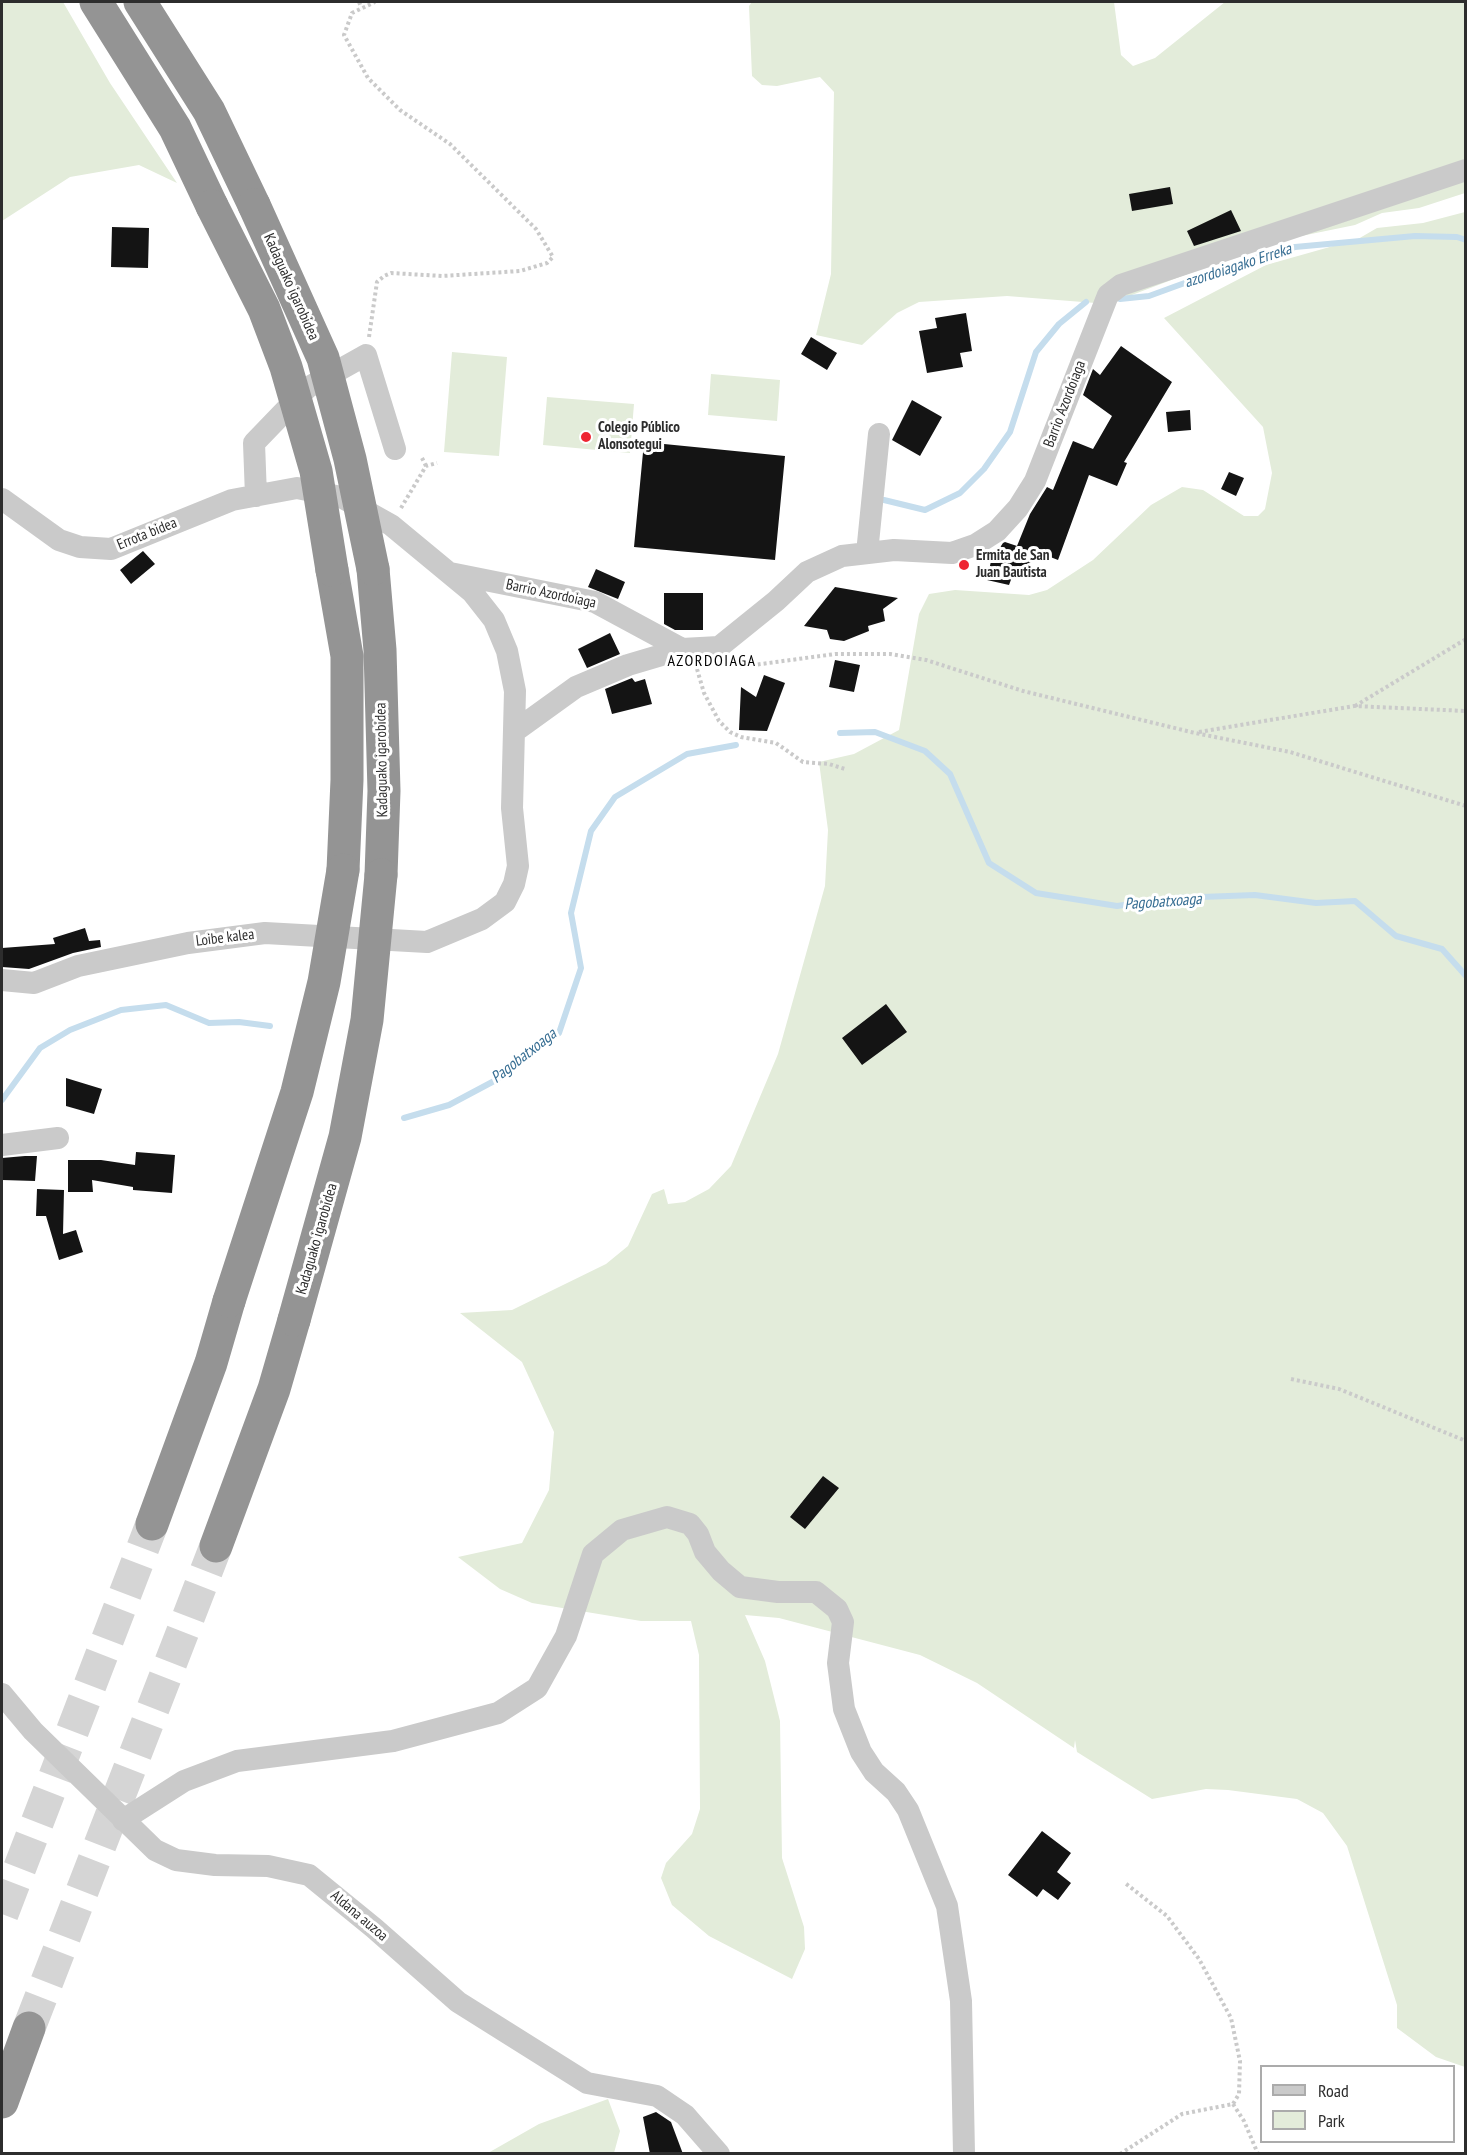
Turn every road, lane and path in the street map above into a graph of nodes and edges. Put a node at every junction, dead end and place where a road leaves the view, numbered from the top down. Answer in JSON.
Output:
{"nodes":[{"id":1,"x":96,"y":2,"type":"edge"},
{"id":2,"x":140,"y":2,"type":"edge"},
{"id":3,"x":359,"y":2,"type":"edge"},
{"id":4,"x":375,"y":2,"type":"edge"},
{"id":5,"x":361,"y":7,"type":"junction"},
{"id":6,"x":1466,"y":170,"type":"edge"},
{"id":7,"x":366,"y":355,"type":"junction"},
{"id":8,"x":879,"y":434,"type":"dead end"},
{"id":9,"x":395,"y":449,"type":"dead end"},
{"id":10,"x":422,"y":458,"type":"dead end"},
{"id":11,"x":437,"y":463,"type":"dead end"},
{"id":12,"x":426,"y":466,"type":"junction"},
{"id":13,"x":256,"y":496,"type":"junction"},
{"id":14,"x":2,"y":499,"type":"edge"},
{"id":15,"x":232,"y":500,"type":"joint"},
{"id":16,"x":392,"y":525,"type":"junction"},
{"id":17,"x":867,"y":553,"type":"junction"},
{"id":18,"x":446,"y":572,"type":"junction"},
{"id":19,"x":1466,"y":639,"type":"edge"},
{"id":20,"x":686,"y":648,"type":"junction"},
{"id":21,"x":739,"y":667,"type":"dead end"},
{"id":22,"x":1354,"y":706,"type":"junction"},
{"id":23,"x":1466,"y":711,"type":"edge"},
{"id":24,"x":515,"y":731,"type":"junction"},
{"id":25,"x":1195,"y":733,"type":"junction"},
{"id":26,"x":845,"y":769,"type":"dead end"},
{"id":27,"x":1466,"y":806,"type":"edge"},
{"id":28,"x":453,"y":933,"type":"joint"},
{"id":29,"x":2,"y":980,"type":"edge"},
{"id":30,"x":58,"y":1138,"type":"dead end"},
{"id":31,"x":2,"y":1145,"type":"edge"},
{"id":32,"x":1291,"y":1379,"type":"dead end"},
{"id":33,"x":1466,"y":1441,"type":"edge"},
{"id":34,"x":152,"y":1524,"type":"tunnel mouth"},
{"id":35,"x":216,"y":1546,"type":"tunnel mouth"},
{"id":36,"x":2,"y":1694,"type":"edge"},
{"id":37,"x":123,"y":1820,"type":"junction"},
{"id":38,"x":1125,"y":1883,"type":"dead end"},
{"id":39,"x":29,"y":2028,"type":"tunnel mouth"},
{"id":40,"x":2,"y":2102,"type":"edge"},
{"id":41,"x":1233,"y":2104,"type":"junction"},
{"id":42,"x":966,"y":2152,"type":"edge"},
{"id":43,"x":719,"y":2154,"type":"edge"},
{"id":44,"x":1120,"y":2154,"type":"edge"},
{"id":45,"x":1258,"y":2154,"type":"edge"}],
"edges":[{"from":1,"to":34,"type":"highway","bridge":true},
{"from":2,"to":35,"type":"highway","name":"Kadaguako igarobidea","bridge":true},
{"from":3,"to":5,"type":"path"},
{"from":4,"to":5,"type":"path"},
{"from":5,"to":7,"type":"path"},
{"from":6,"to":17,"type":"street","name":"Barrio Azordoiaga"},
{"from":7,"to":9,"type":"street"},
{"from":7,"to":13,"type":"street"},
{"from":8,"to":17,"type":"street"},
{"from":10,"to":12,"type":"path"},
{"from":11,"to":12,"type":"path"},
{"from":12,"to":16,"type":"path"},
{"from":13,"to":15,"type":"street","name":"Barrio Azordoiaga"},
{"from":13,"to":16,"type":"street","name":"Barrio Azordoiaga"},
{"from":14,"to":15,"type":"street","name":"Errota bidea"},
{"from":16,"to":18,"type":"street","name":"Barrio Azordoiaga"},
{"from":17,"to":20,"type":"street","name":"Barrio Azordoiaga"},
{"from":18,"to":20,"type":"street","name":"Barrio Azordoiaga"},
{"from":18,"to":24,"type":"street","name":"Barrio Azordoiaga"},
{"from":19,"to":22,"type":"path"},
{"from":20,"to":24,"type":"street","name":"Barrio Azordoiaga"},
{"from":20,"to":26,"type":"path"},
{"from":21,"to":25,"type":"path"},
{"from":22,"to":23,"type":"path"},
{"from":22,"to":25,"type":"path"},
{"from":24,"to":28,"type":"street","name":"Barrio Azordoiaga"},
{"from":25,"to":27,"type":"path"},
{"from":28,"to":29,"type":"street","name":"Loibe kalea"},
{"from":30,"to":31,"type":"street"},
{"from":32,"to":33,"type":"path"},
{"from":36,"to":37,"type":"street","name":"Aldana auzoa"},
{"from":37,"to":42,"type":"street"},
{"from":37,"to":43,"type":"street","name":"Aldana auzoa"},
{"from":38,"to":41,"type":"path"},
{"from":39,"to":40,"type":"highway"},
{"from":41,"to":44,"type":"path"},
{"from":41,"to":45,"type":"path"}]}
